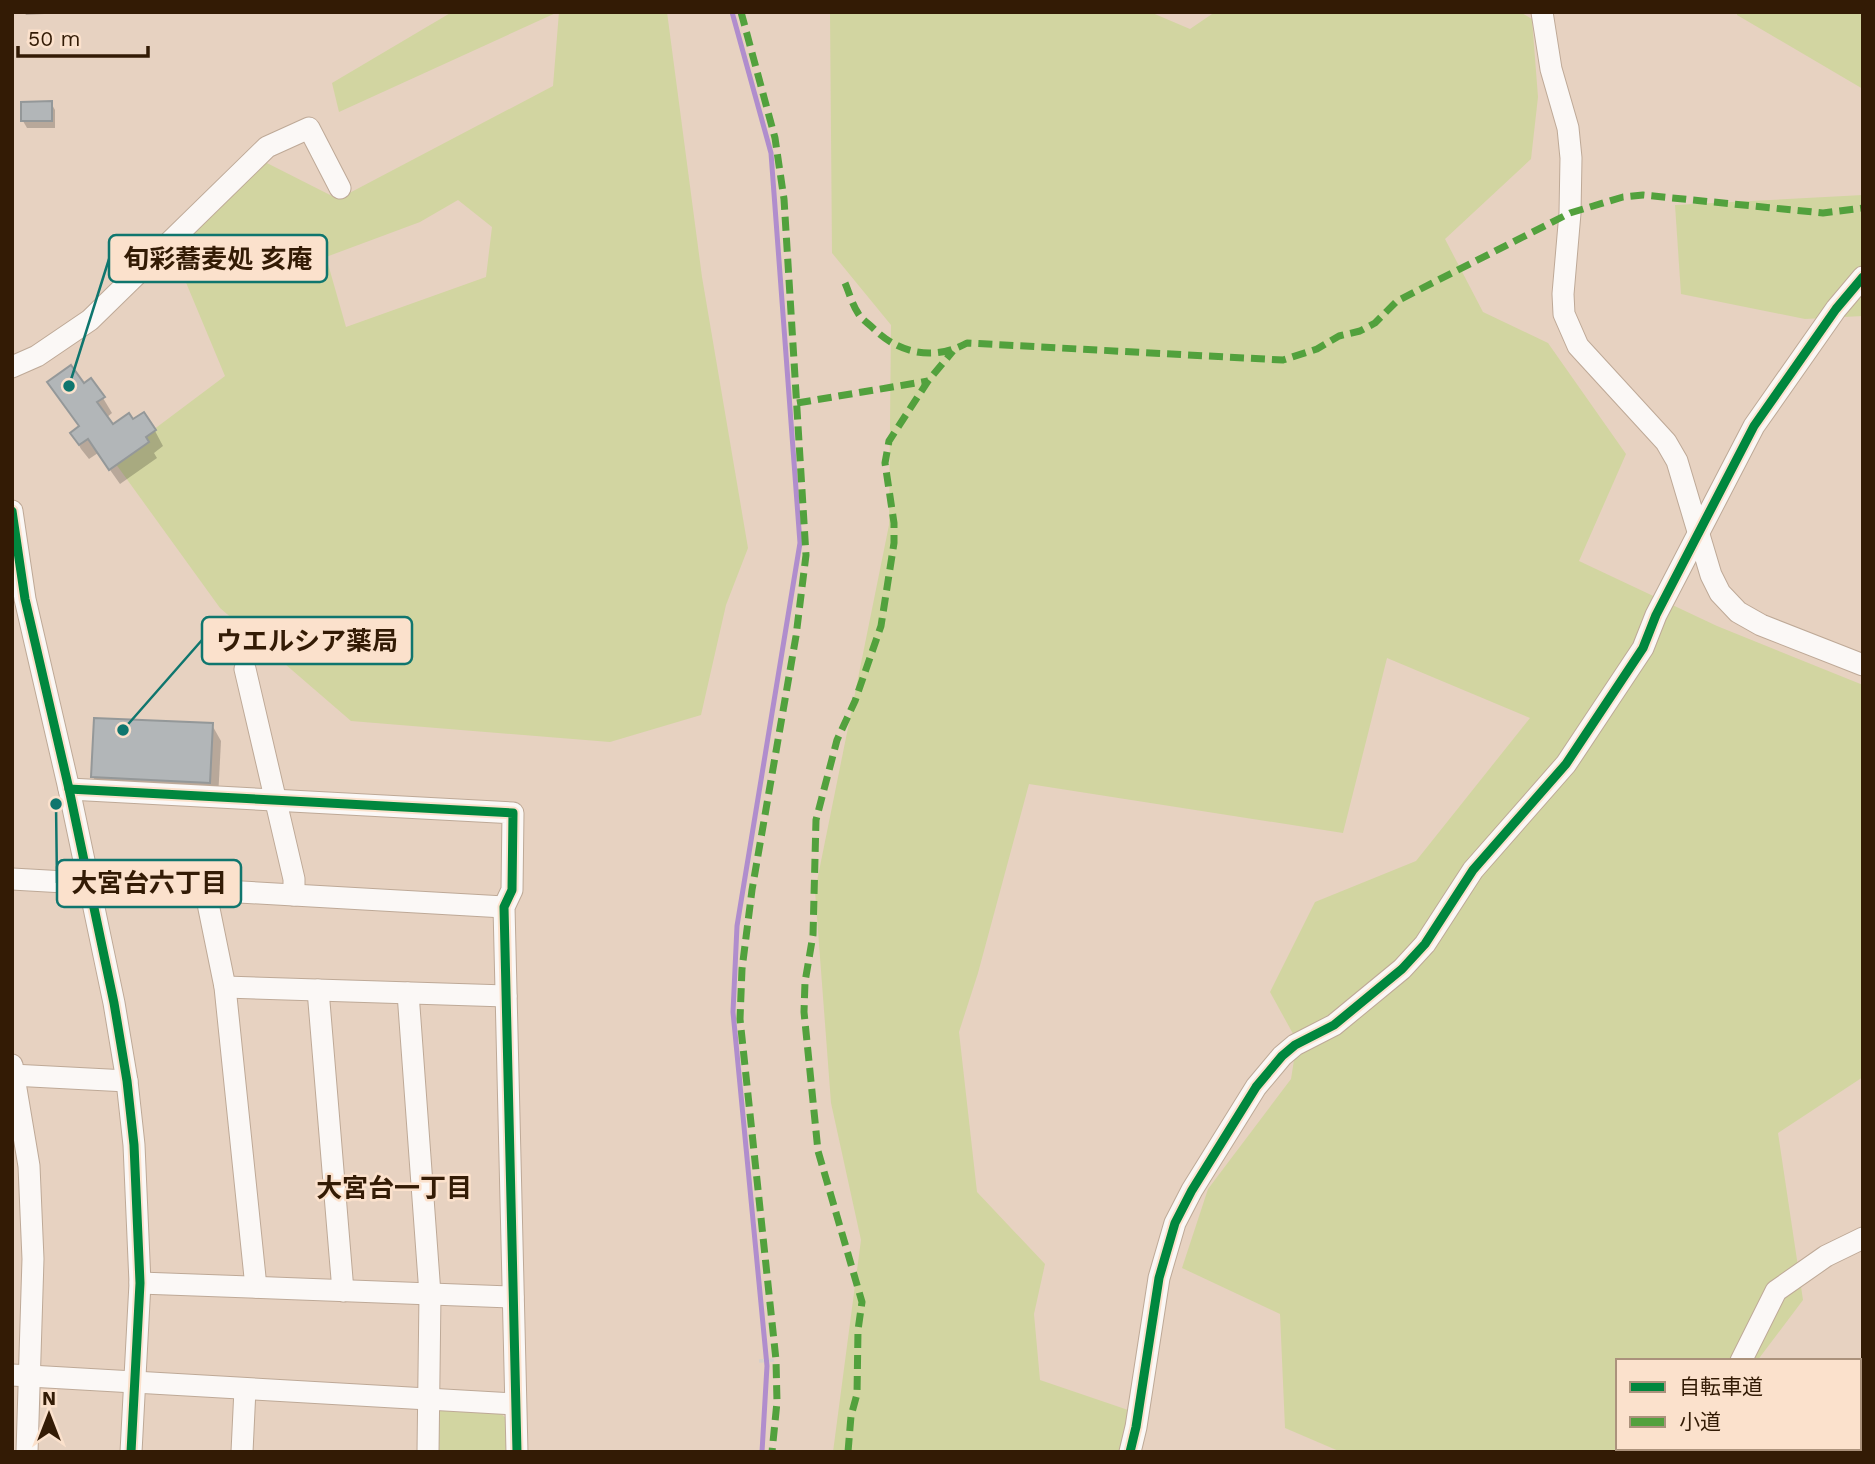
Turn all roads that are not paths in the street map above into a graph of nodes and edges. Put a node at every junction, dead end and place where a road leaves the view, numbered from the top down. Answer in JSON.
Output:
{"nodes":[{"id":1,"x":1542,"y":12,"type":"edge"},
{"id":2,"x":340,"y":188,"type":"dead end"},
{"id":3,"x":1863,"y":277,"type":"edge"},
{"id":4,"x":12,"y":367,"type":"edge"},
{"id":5,"x":12,"y":511,"type":"edge"},
{"id":6,"x":1699,"y":531,"type":"junction"},
{"id":7,"x":18,"y":599,"type":"edge"},
{"id":8,"x":1863,"y":665,"type":"edge"},
{"id":9,"x":245,"y":669,"type":"dead end"},
{"id":10,"x":69,"y":789,"type":"junction"},
{"id":11,"x":276,"y":800,"type":"junction"},
{"id":12,"x":12,"y":879,"type":"edge"},
{"id":13,"x":87,"y":883,"type":"junction"},
{"id":14,"x":205,"y":889,"type":"junction"},
{"id":15,"x":294,"y":895,"type":"junction"},
{"id":16,"x":504,"y":907,"type":"junction"},
{"id":17,"x":225,"y":988,"type":"junction"},
{"id":18,"x":318,"y":990,"type":"junction"},
{"id":19,"x":408,"y":993,"type":"junction"},
{"id":20,"x":506,"y":996,"type":"junction"},
{"id":21,"x":13,"y":1072,"type":"edge"},
{"id":22,"x":127,"y":1081,"type":"junction"},
{"id":23,"x":1863,"y":1238,"type":"edge"},
{"id":24,"x":141,"y":1283,"type":"junction"},
{"id":25,"x":256,"y":1287,"type":"junction"},
{"id":26,"x":343,"y":1291,"type":"junction"},
{"id":27,"x":430,"y":1294,"type":"junction"},
{"id":28,"x":513,"y":1297,"type":"junction"},
{"id":29,"x":1742,"y":1359,"type":"edge"},
{"id":30,"x":21,"y":1376,"type":"edge"},
{"id":31,"x":134,"y":1383,"type":"junction"},
{"id":32,"x":245,"y":1389,"type":"junction"},
{"id":33,"x":428,"y":1399,"type":"junction"},
{"id":34,"x":515,"y":1404,"type":"junction"},
{"id":35,"x":27,"y":1452,"type":"edge"},
{"id":36,"x":131,"y":1452,"type":"edge"},
{"id":37,"x":242,"y":1452,"type":"edge"},
{"id":38,"x":428,"y":1452,"type":"edge"},
{"id":39,"x":517,"y":1452,"type":"edge"},
{"id":40,"x":1130,"y":1452,"type":"edge"}],
"edges":[{"from":1,"to":6,"type":"street"},
{"from":2,"to":4,"type":"street"},
{"from":3,"to":6,"type":"street"},
{"from":5,"to":7,"type":"street"},
{"from":6,"to":8,"type":"street"},
{"from":6,"to":40,"type":"street"},
{"from":7,"to":10,"type":"street"},
{"from":9,"to":11,"type":"street"},
{"from":10,"to":11,"type":"street"},
{"from":10,"to":13,"type":"street"},
{"from":11,"to":15,"type":"street"},
{"from":11,"to":16,"type":"street"},
{"from":12,"to":13,"type":"street"},
{"from":13,"to":14,"type":"street"},
{"from":13,"to":22,"type":"street"},
{"from":14,"to":15,"type":"street"},
{"from":14,"to":17,"type":"street"},
{"from":15,"to":16,"type":"street"},
{"from":16,"to":20,"type":"street"},
{"from":17,"to":18,"type":"street"},
{"from":17,"to":25,"type":"street"},
{"from":18,"to":19,"type":"street"},
{"from":18,"to":26,"type":"street"},
{"from":19,"to":20,"type":"street"},
{"from":19,"to":27,"type":"street"},
{"from":20,"to":28,"type":"street"},
{"from":21,"to":22,"type":"street"},
{"from":21,"to":30,"type":"street"},
{"from":22,"to":24,"type":"street"},
{"from":23,"to":29,"type":"street"},
{"from":24,"to":25,"type":"street"},
{"from":24,"to":31,"type":"street"},
{"from":25,"to":26,"type":"street"},
{"from":26,"to":27,"type":"street"},
{"from":27,"to":28,"type":"street"},
{"from":27,"to":33,"type":"street"},
{"from":28,"to":34,"type":"street"},
{"from":30,"to":31,"type":"street"},
{"from":30,"to":35,"type":"street"},
{"from":31,"to":32,"type":"street"},
{"from":31,"to":36,"type":"street"},
{"from":32,"to":33,"type":"street"},
{"from":32,"to":37,"type":"street"},
{"from":33,"to":34,"type":"street"},
{"from":33,"to":38,"type":"street"},
{"from":34,"to":39,"type":"street"}]}
